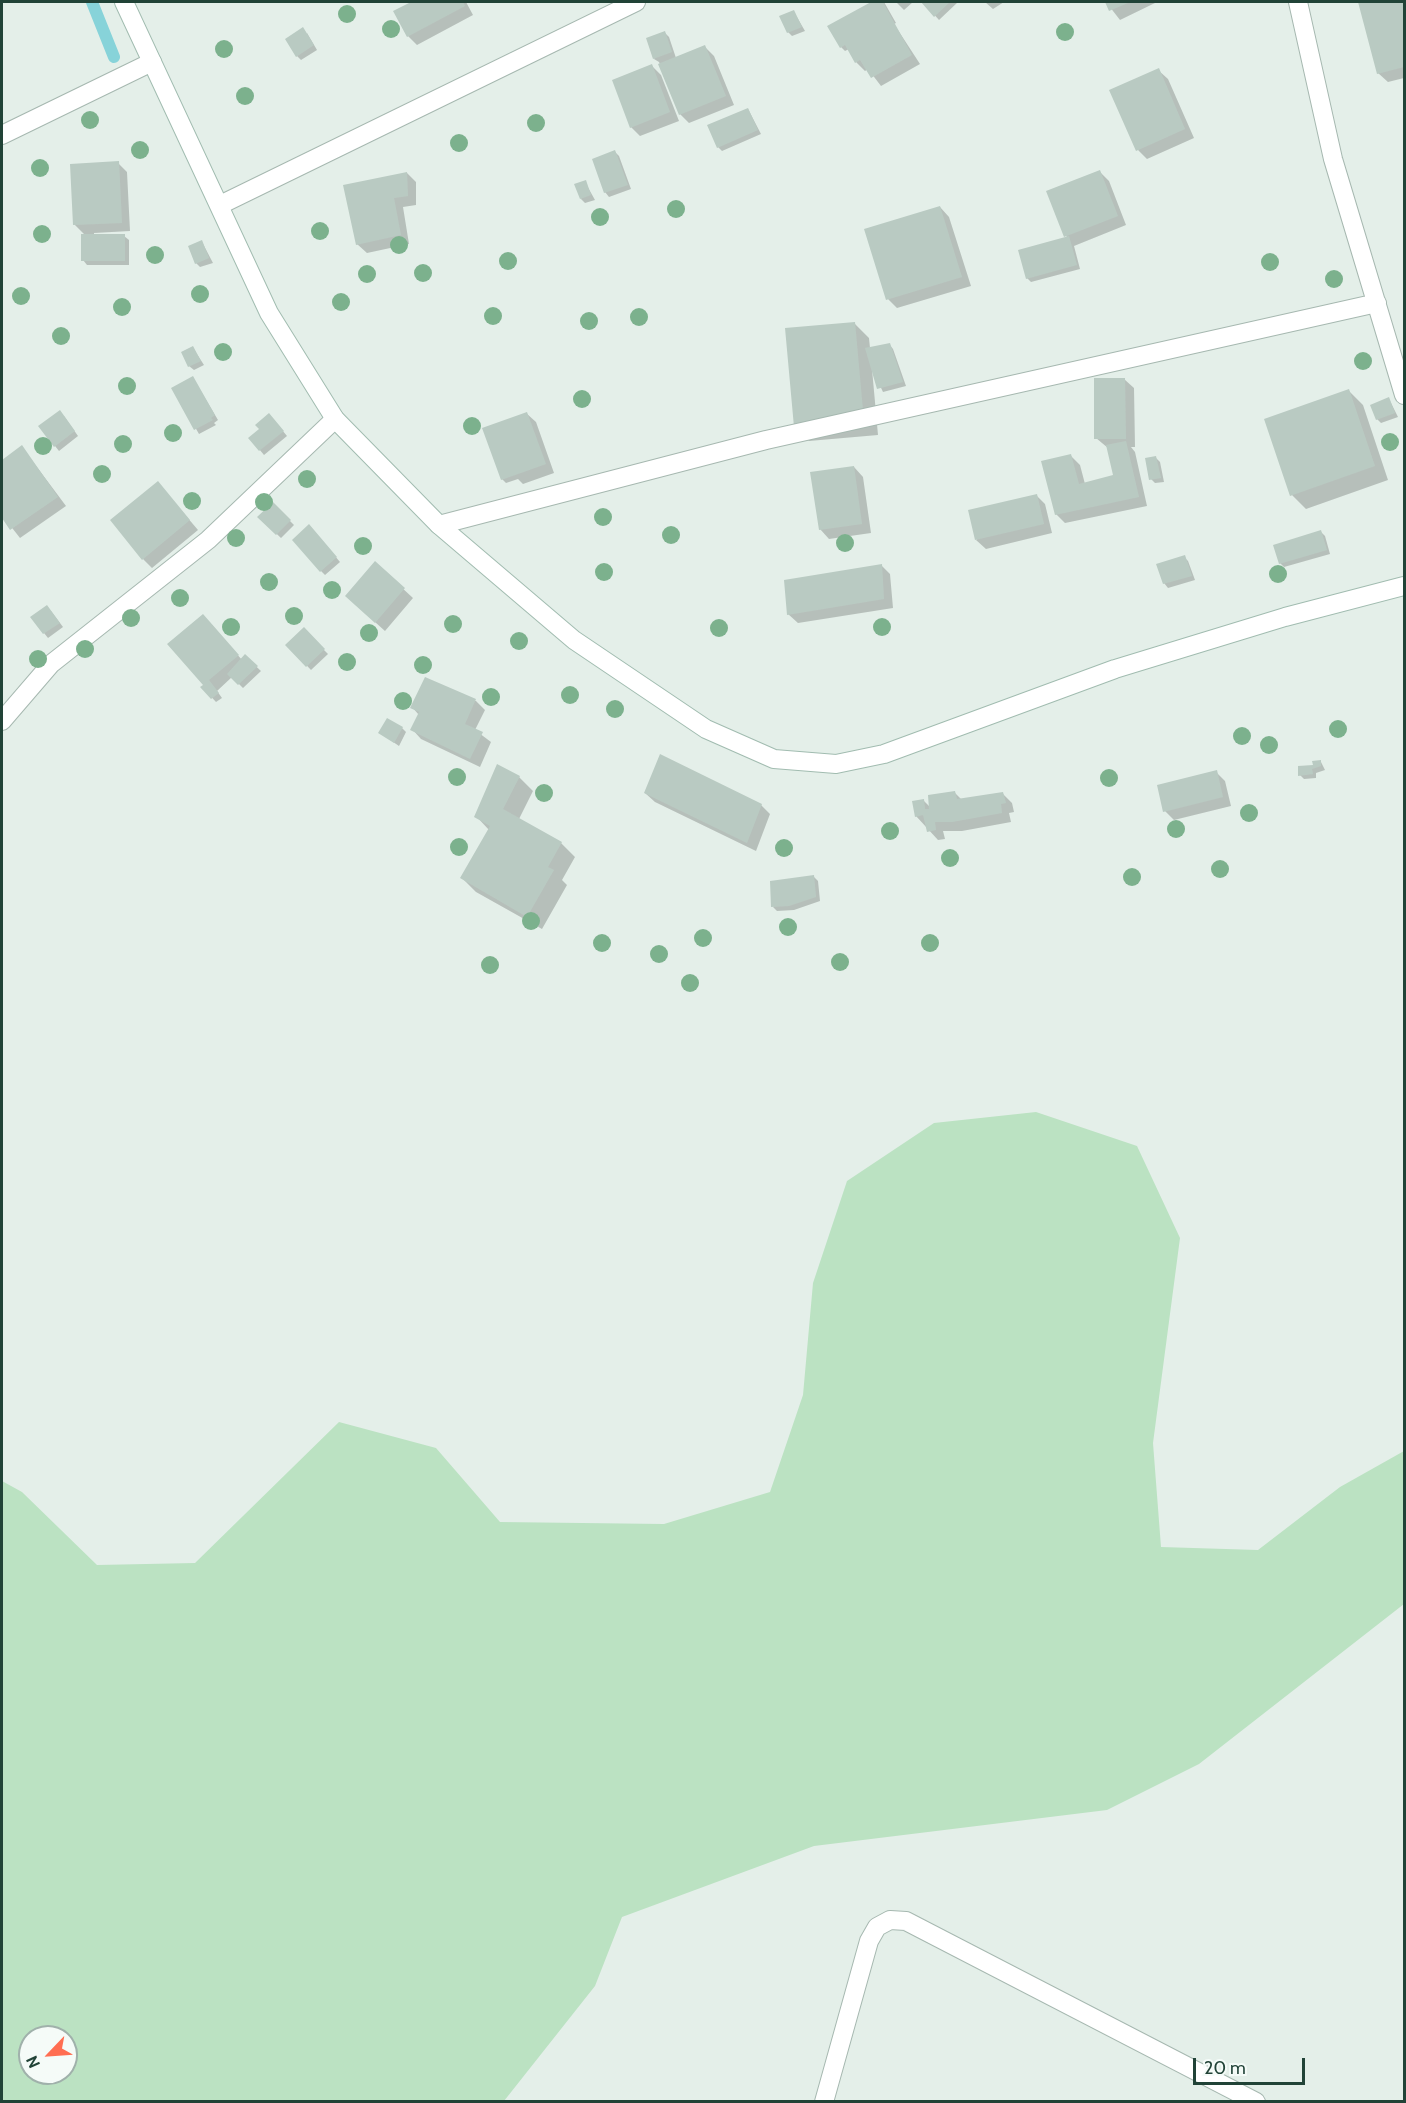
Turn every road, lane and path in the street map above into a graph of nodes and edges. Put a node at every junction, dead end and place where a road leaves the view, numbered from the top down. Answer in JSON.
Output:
{"nodes":[{"id":1,"x":124,"y":2,"type":"edge"},
{"id":2,"x":636,"y":2,"type":"edge"},
{"id":3,"x":1298,"y":2,"type":"edge"},
{"id":4,"x":152,"y":62,"type":"junction"},
{"id":5,"x":2,"y":135,"type":"edge"},
{"id":6,"x":220,"y":205,"type":"junction"},
{"id":7,"x":1377,"y":303,"type":"junction"},
{"id":8,"x":1404,"y":395,"type":"edge"},
{"id":9,"x":335,"y":419,"type":"junction"},
{"id":10,"x":439,"y":525,"type":"junction"},
{"id":11,"x":1404,"y":586,"type":"edge"},
{"id":12,"x":2,"y":722,"type":"edge"},
{"id":13,"x":824,"y":2102,"type":"edge"},
{"id":14,"x":1256,"y":2102,"type":"edge"}],
"edges":[{"from":1,"to":4,"type":"street"},
{"from":2,"to":6,"type":"street"},
{"from":3,"to":7,"type":"street"},
{"from":4,"to":5,"type":"street"},
{"from":4,"to":6,"type":"street"},
{"from":6,"to":9,"type":"street"},
{"from":7,"to":8,"type":"street"},
{"from":7,"to":10,"type":"street"},
{"from":9,"to":10,"type":"street"},
{"from":9,"to":12,"type":"street"},
{"from":10,"to":11,"type":"street"},
{"from":13,"to":14,"type":"street"}]}
